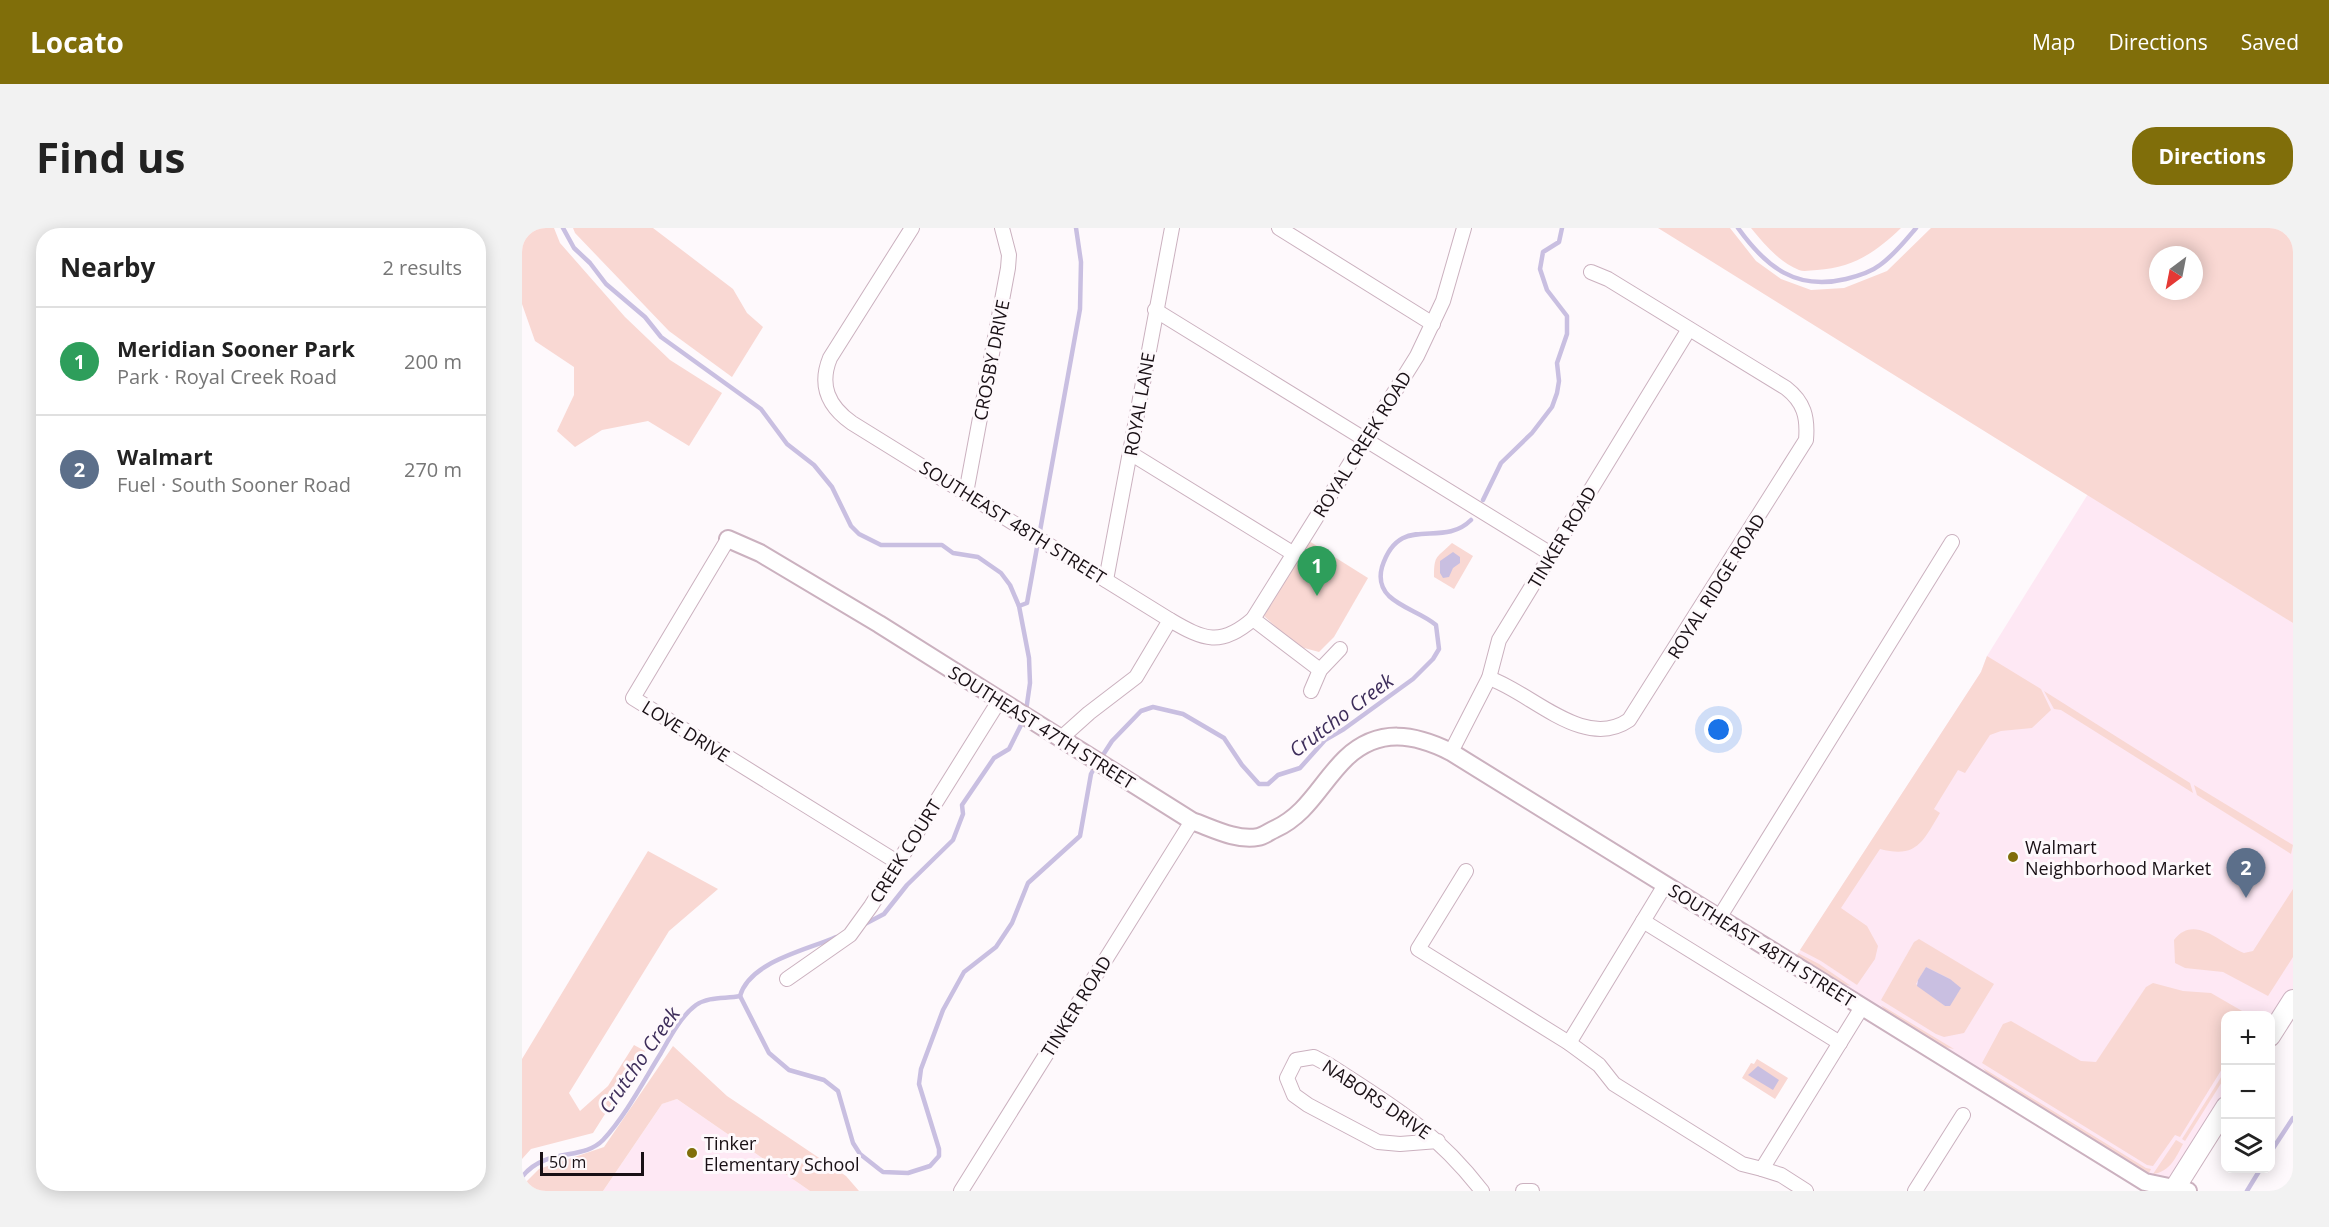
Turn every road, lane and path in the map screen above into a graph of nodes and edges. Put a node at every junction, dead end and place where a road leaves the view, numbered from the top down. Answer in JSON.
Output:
{"nodes":[{"id":1,"x":912,"y":228,"type":"edge"},
{"id":2,"x":1002,"y":228,"type":"edge"},
{"id":3,"x":1172,"y":228,"type":"edge"},
{"id":4,"x":1279,"y":228,"type":"edge"},
{"id":5,"x":1464,"y":228,"type":"edge"},
{"id":6,"x":1591,"y":272,"type":"dead end"},
{"id":7,"x":1155,"y":310,"type":"junction"},
{"id":8,"x":1433,"y":324,"type":"junction"},
{"id":9,"x":1689,"y":329,"type":"junction"},
{"id":10,"x":1365,"y":440,"type":"junction"},
{"id":11,"x":1130,"y":453,"type":"junction"},
{"id":12,"x":966,"y":493,"type":"junction"},
{"id":13,"x":728,"y":539,"type":"joint"},
{"id":14,"x":1952,"y":542,"type":"dead end"},
{"id":15,"x":1294,"y":554,"type":"junction"},
{"id":16,"x":1551,"y":554,"type":"junction"},
{"id":17,"x":1106,"y":580,"type":"junction"},
{"id":18,"x":1253,"y":619,"type":"junction"},
{"id":19,"x":1170,"y":620,"type":"junction"},
{"id":20,"x":1225,"y":638,"type":"joint"},
{"id":21,"x":1340,"y":650,"type":"dead end"},
{"id":22,"x":1320,"y":670,"type":"junction"},
{"id":23,"x":1489,"y":678,"type":"junction"},
{"id":24,"x":1311,"y":691,"type":"dead end"},
{"id":25,"x":999,"y":701,"type":"junction"},
{"id":26,"x":1060,"y":739,"type":"junction"},
{"id":27,"x":1451,"y":752,"type":"junction"},
{"id":28,"x":1346,"y":758,"type":"joint"},
{"id":29,"x":1192,"y":821,"type":"junction"},
{"id":30,"x":897,"y":862,"type":"junction"},
{"id":31,"x":1466,"y":871,"type":"dead end"},
{"id":32,"x":1665,"y":885,"type":"junction"},
{"id":33,"x":1719,"y":918,"type":"junction"},
{"id":34,"x":1643,"y":921,"type":"junction"},
{"id":35,"x":787,"y":980,"type":"dead end"},
{"id":36,"x":2293,"y":1000,"type":"edge"},
{"id":37,"x":1862,"y":1007,"type":"junction"},
{"id":38,"x":2275,"y":1029,"type":"edge"},
{"id":39,"x":1569,"y":1043,"type":"junction"},
{"id":40,"x":1840,"y":1043,"type":"junction"},
{"id":41,"x":1963,"y":1115,"type":"dead end"},
{"id":42,"x":2221,"y":1116,"type":"edge"},
{"id":43,"x":1438,"y":1140,"type":"junction"},
{"id":44,"x":1762,"y":1169,"type":"junction"},
{"id":45,"x":2179,"y":1190,"type":"edge"},
{"id":46,"x":961,"y":1191,"type":"edge"},
{"id":47,"x":1482,"y":1191,"type":"edge"},
{"id":48,"x":1523,"y":1191,"type":"edge"},
{"id":49,"x":1532,"y":1191,"type":"edge"},
{"id":50,"x":1806,"y":1191,"type":"edge"},
{"id":51,"x":1916,"y":1191,"type":"edge"}],
"edges":[{"from":1,"to":12,"type":"street","name":"SOUTHEAST 48TH STREET"},
{"from":2,"to":12,"type":"street","name":"CROSBY DRIVE"},
{"from":3,"to":7,"type":"street","name":"ROYAL LANE"},
{"from":4,"to":8,"type":"street"},
{"from":5,"to":8,"type":"street","name":"ROYAL CREEK ROAD"},
{"from":6,"to":9,"type":"street"},
{"from":7,"to":10,"type":"street"},
{"from":7,"to":11,"type":"street","name":"ROYAL LANE"},
{"from":8,"to":10,"type":"street","name":"ROYAL CREEK ROAD"},
{"from":9,"to":16,"type":"street","name":"TINKER ROAD"},
{"from":9,"to":23,"type":"street","name":"ROYAL RIDGE ROAD"},
{"from":10,"to":15,"type":"street","name":"ROYAL CREEK ROAD"},
{"from":10,"to":16,"type":"street"},
{"from":11,"to":15,"type":"street"},
{"from":11,"to":17,"type":"street","name":"ROYAL LANE"},
{"from":12,"to":17,"type":"street","name":"SOUTHEAST 48TH STREET"},
{"from":13,"to":25,"type":"street","name":"SOUTHEAST 47TH STREET"},
{"from":13,"to":30,"type":"street","name":"LOVE DRIVE"},
{"from":14,"to":33,"type":"street"},
{"from":15,"to":18,"type":"street","name":"ROYAL CREEK ROAD"},
{"from":16,"to":23,"type":"street","name":"TINKER ROAD"},
{"from":17,"to":19,"type":"street","name":"SOUTHEAST 48TH STREET"},
{"from":18,"to":20,"type":"street","name":"ROYAL CREEK ROAD"},
{"from":18,"to":22,"type":"street"},
{"from":19,"to":20,"type":"street","name":"SOUTHEAST 48TH STREET"},
{"from":19,"to":26,"type":"street"},
{"from":21,"to":22,"type":"street"},
{"from":22,"to":24,"type":"street"},
{"from":23,"to":27,"type":"street","name":"TINKER ROAD"},
{"from":25,"to":26,"type":"street","name":"SOUTHEAST 47TH STREET"},
{"from":25,"to":30,"type":"street","name":"CREEK COURT"},
{"from":26,"to":29,"type":"street","name":"SOUTHEAST 47TH STREET"},
{"from":27,"to":28,"type":"street","name":"SOUTHEAST 48TH STREET"},
{"from":27,"to":32,"type":"street","name":"SOUTHEAST 48TH STREET"},
{"from":28,"to":29,"type":"street","name":"SOUTHEAST 47TH STREET"},
{"from":29,"to":46,"type":"street","name":"TINKER ROAD"},
{"from":30,"to":35,"type":"street","name":"CREEK COURT"},
{"from":31,"to":39,"type":"street"},
{"from":32,"to":33,"type":"street","name":"SOUTHEAST 48TH STREET"},
{"from":32,"to":34,"type":"street"},
{"from":33,"to":37,"type":"street","name":"SOUTHEAST 48TH STREET"},
{"from":34,"to":39,"type":"street"},
{"from":34,"to":40,"type":"street"},
{"from":36,"to":38,"type":"main road"},
{"from":37,"to":40,"type":"street"},
{"from":37,"to":45,"type":"street","name":"SOUTHEAST 48TH STREET"},
{"from":39,"to":44,"type":"street"},
{"from":40,"to":44,"type":"street"},
{"from":41,"to":51,"type":"street"},
{"from":42,"to":45,"type":"main road"},
{"from":43,"to":43,"type":"street","name":"NABORS DRIVE"},
{"from":43,"to":47,"type":"street","name":"NABORS DRIVE"},
{"from":44,"to":50,"type":"street"},
{"from":48,"to":49,"type":"street"}]}
